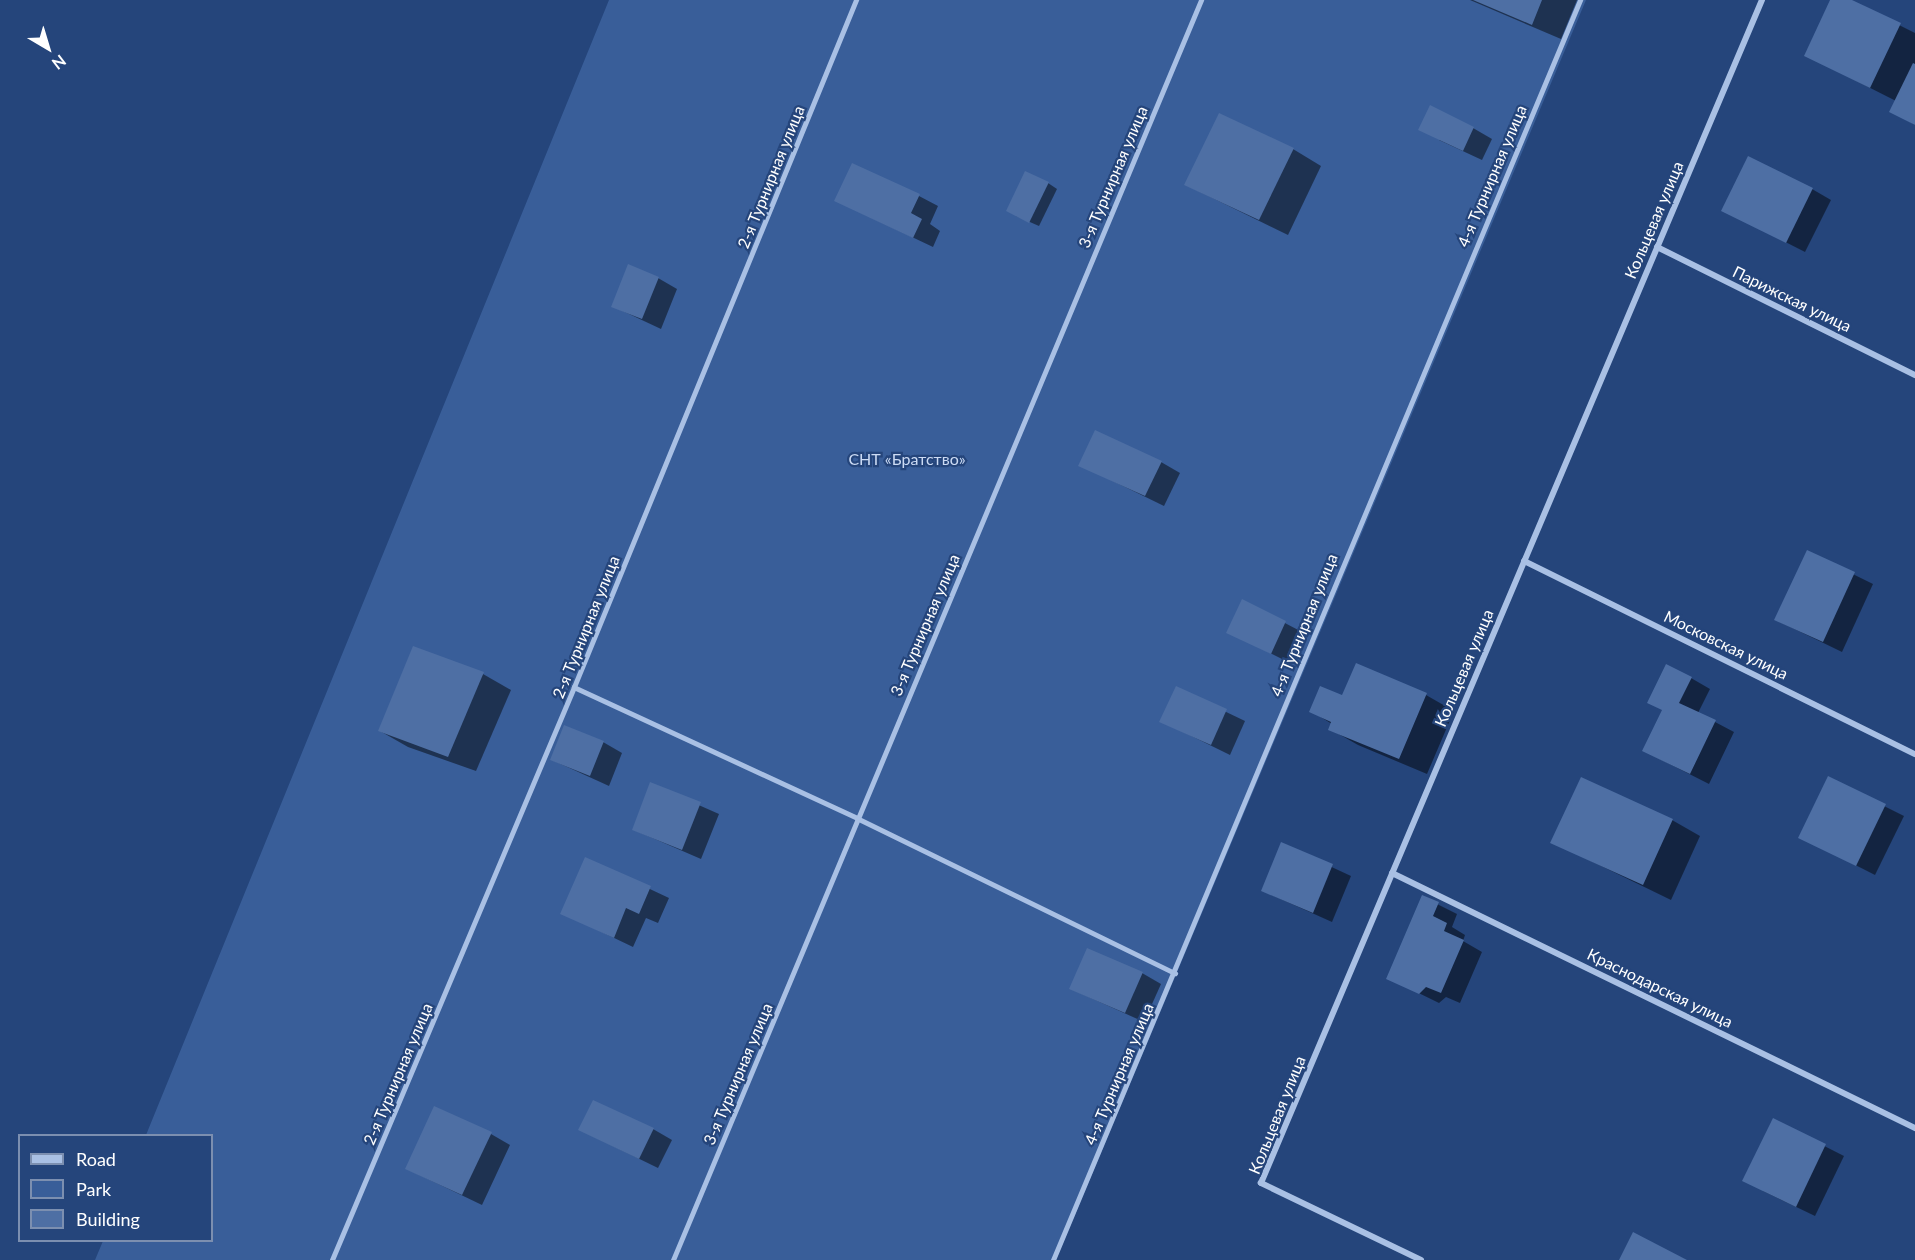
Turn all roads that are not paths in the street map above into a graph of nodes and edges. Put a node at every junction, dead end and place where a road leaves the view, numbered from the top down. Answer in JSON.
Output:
{"nodes":[{"id":1,"x":856,"y":0,"type":"edge"},
{"id":2,"x":1201,"y":0,"type":"edge"},
{"id":3,"x":1580,"y":0,"type":"edge"},
{"id":4,"x":1762,"y":0,"type":"edge"},
{"id":5,"x":1657,"y":247,"type":"junction"},
{"id":6,"x":1915,"y":375,"type":"edge"},
{"id":7,"x":1524,"y":561,"type":"junction"},
{"id":8,"x":574,"y":687,"type":"junction"},
{"id":9,"x":1915,"y":754,"type":"edge"},
{"id":10,"x":857,"y":818,"type":"junction"},
{"id":11,"x":1392,"y":873,"type":"junction"},
{"id":12,"x":1175,"y":973,"type":"junction"},
{"id":13,"x":1915,"y":1128,"type":"edge"},
{"id":14,"x":332,"y":1260,"type":"edge"},
{"id":15,"x":673,"y":1260,"type":"edge"},
{"id":16,"x":1053,"y":1260,"type":"edge"},
{"id":17,"x":1421,"y":1260,"type":"edge"}],
"edges":[{"from":1,"to":8,"type":"lane","name":"2-я Турнирная улица"},
{"from":2,"to":10,"type":"lane","name":"3-я Турнирная улица"},
{"from":3,"to":12,"type":"lane","name":"4-я Турнирная улица"},
{"from":4,"to":5,"type":"street","name":"Кольцевая улица"},
{"from":5,"to":6,"type":"street","name":"Парижская улица"},
{"from":5,"to":7,"type":"street","name":"Кольцевая улица"},
{"from":7,"to":9,"type":"street","name":"Московская улица"},
{"from":7,"to":11,"type":"street","name":"Кольцевая улица"},
{"from":8,"to":10,"type":"lane"},
{"from":8,"to":14,"type":"lane","name":"2-я Турнирная улица"},
{"from":10,"to":12,"type":"lane"},
{"from":10,"to":15,"type":"lane","name":"3-я Турнирная улица"},
{"from":11,"to":13,"type":"street","name":"Краснодарская улица"},
{"from":11,"to":17,"type":"street","name":"Кольцевая улица"},
{"from":12,"to":16,"type":"lane","name":"4-я Турнирная улица"}]}
